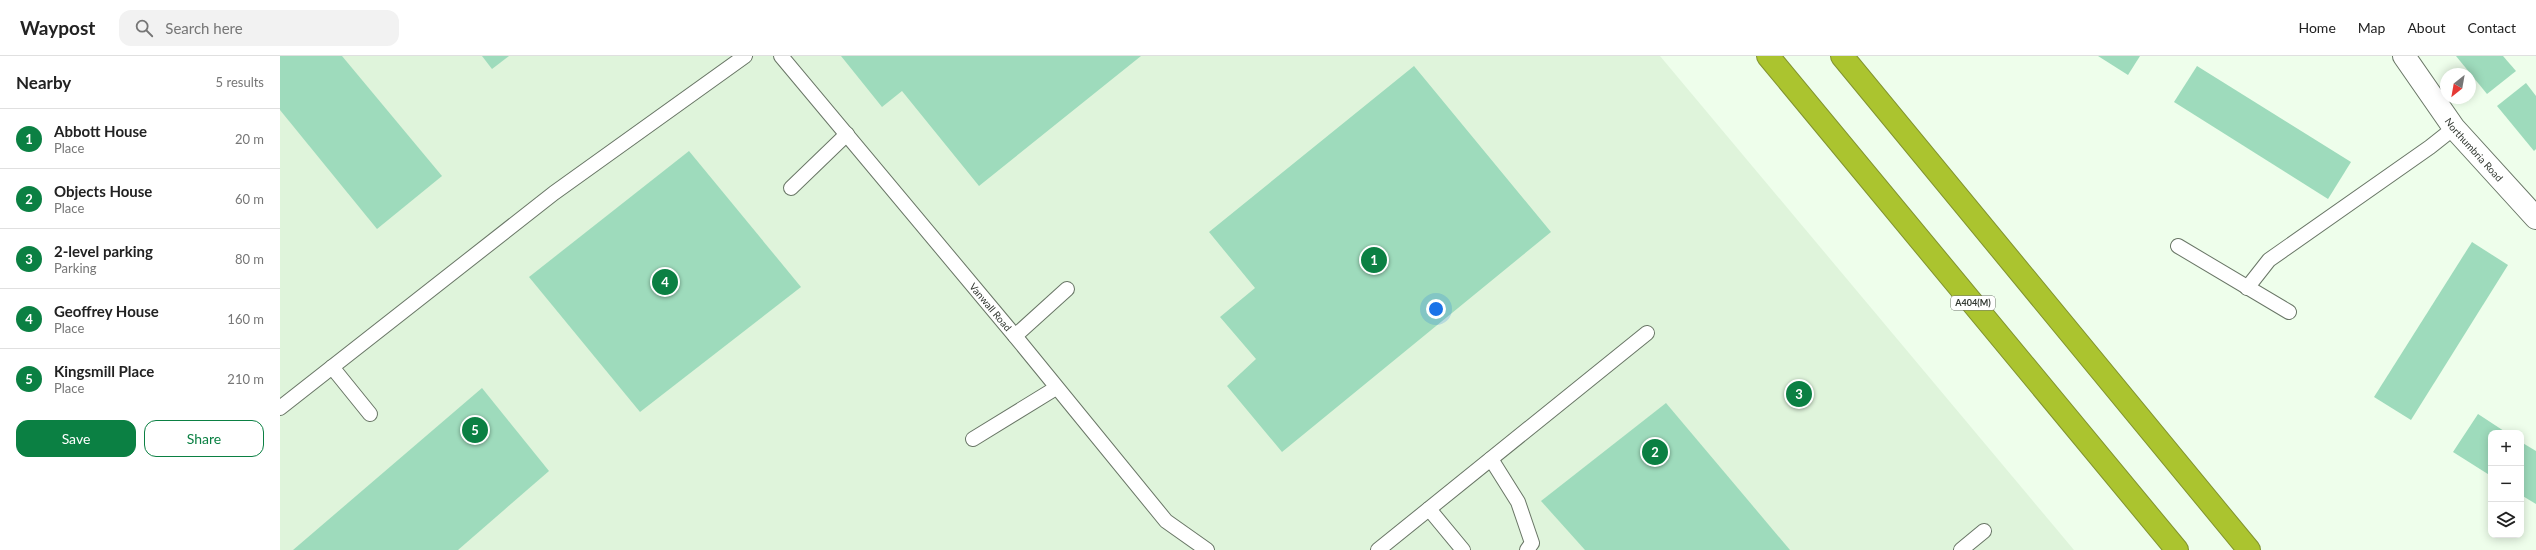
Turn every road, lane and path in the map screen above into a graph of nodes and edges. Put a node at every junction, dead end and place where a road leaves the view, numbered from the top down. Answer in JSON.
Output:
{"nodes":[{"id":1,"x":745,"y":56,"type":"edge"},
{"id":2,"x":781,"y":56,"type":"edge"},
{"id":3,"x":1768,"y":56,"type":"edge"},
{"id":4,"x":1842,"y":56,"type":"edge"},
{"id":5,"x":2404,"y":56,"type":"edge"},
{"id":6,"x":2454,"y":128,"type":"junction"},
{"id":7,"x":847,"y":134,"type":"junction"},
{"id":8,"x":791,"y":188,"type":"dead end"},
{"id":9,"x":2536,"y":218,"type":"edge"},
{"id":10,"x":2178,"y":246,"type":"dead end"},
{"id":11,"x":2248,"y":288,"type":"junction"},
{"id":12,"x":1067,"y":289,"type":"dead end"},
{"id":13,"x":2289,"y":312,"type":"dead end"},
{"id":14,"x":1647,"y":333,"type":"dead end"},
{"id":15,"x":1015,"y":336,"type":"junction"},
{"id":16,"x":332,"y":367,"type":"junction"},
{"id":17,"x":1056,"y":388,"type":"junction"},
{"id":18,"x":280,"y":408,"type":"edge"},
{"id":19,"x":370,"y":414,"type":"dead end"},
{"id":20,"x":973,"y":439,"type":"dead end"},
{"id":21,"x":1491,"y":458,"type":"junction"},
{"id":22,"x":1429,"y":509,"type":"junction"},
{"id":23,"x":1984,"y":531,"type":"dead end"},
{"id":24,"x":1207,"y":550,"type":"edge"},
{"id":25,"x":1378,"y":550,"type":"edge"},
{"id":26,"x":1463,"y":550,"type":"edge"},
{"id":27,"x":1527,"y":550,"type":"edge"},
{"id":28,"x":1961,"y":550,"type":"edge"},
{"id":29,"x":2177,"y":550,"type":"edge"},
{"id":30,"x":2249,"y":550,"type":"edge"}],
"edges":[{"from":1,"to":16,"type":"lane"},
{"from":2,"to":7,"type":"lane","name":"Vanwall Road"},
{"from":3,"to":29,"type":"highway","number":"A404(M)"},
{"from":4,"to":30,"type":"highway"},
{"from":5,"to":6,"type":"street","name":"Northumbria Road"},
{"from":6,"to":9,"type":"street","name":"Northumbria Road"},
{"from":6,"to":11,"type":"lane"},
{"from":7,"to":8,"type":"lane"},
{"from":7,"to":15,"type":"lane","name":"Vanwall Road"},
{"from":10,"to":11,"type":"lane"},
{"from":11,"to":13,"type":"lane"},
{"from":12,"to":15,"type":"lane"},
{"from":14,"to":21,"type":"lane"},
{"from":15,"to":17,"type":"lane","name":"Vanwall Road"},
{"from":16,"to":18,"type":"lane"},
{"from":16,"to":19,"type":"lane"},
{"from":17,"to":20,"type":"lane"},
{"from":17,"to":24,"type":"lane","name":"Vanwall Road"},
{"from":21,"to":22,"type":"lane"},
{"from":21,"to":27,"type":"lane"},
{"from":22,"to":25,"type":"lane"},
{"from":22,"to":26,"type":"lane"},
{"from":23,"to":28,"type":"lane"}]}
